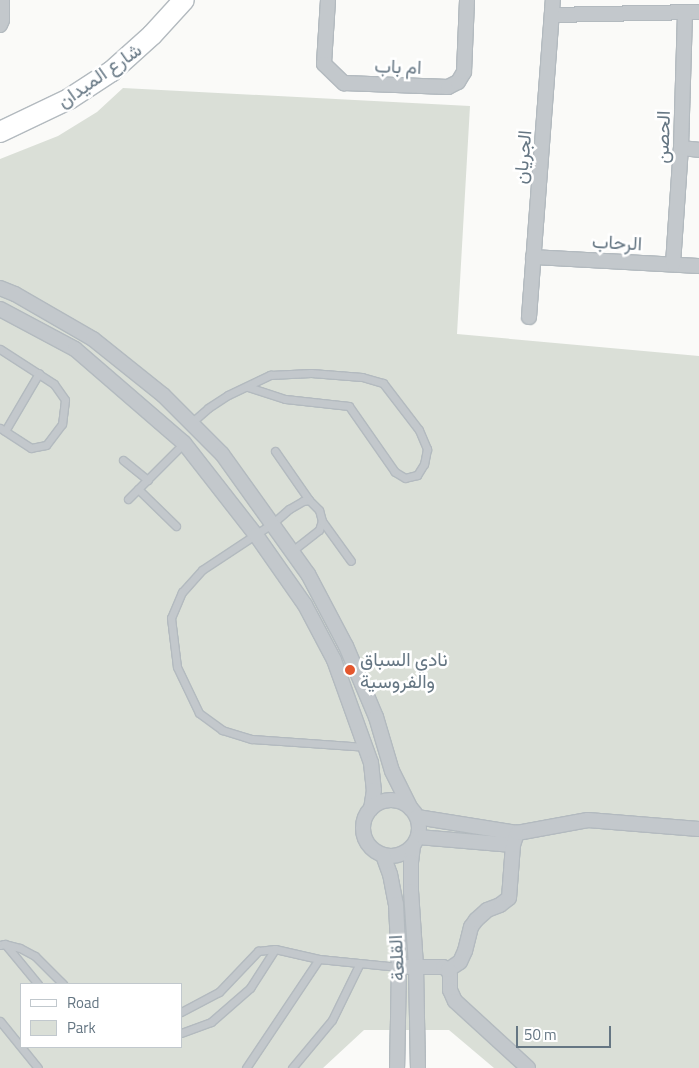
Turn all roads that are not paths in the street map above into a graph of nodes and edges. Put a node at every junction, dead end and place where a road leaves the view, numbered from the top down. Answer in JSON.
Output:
{"nodes":[{"id":1,"x":2,"y":0,"type":"edge"},
{"id":2,"x":184,"y":0,"type":"edge"},
{"id":3,"x":328,"y":0,"type":"edge"},
{"id":4,"x":467,"y":0,"type":"edge"},
{"id":5,"x":553,"y":0,"type":"edge"},
{"id":6,"x":684,"y":12,"type":"junction"},
{"id":7,"x":699,"y":12,"type":"edge"},
{"id":8,"x":552,"y":15,"type":"junction"},
{"id":9,"x":0,"y":25,"type":"edge"},
{"id":10,"x":0,"y":132,"type":"edge"},
{"id":11,"x":681,"y":148,"type":"junction"},
{"id":12,"x":699,"y":150,"type":"edge"},
{"id":13,"x":533,"y":257,"type":"junction"},
{"id":14,"x":673,"y":264,"type":"junction"},
{"id":15,"x":699,"y":266,"type":"edge"},
{"id":16,"x":0,"y":288,"type":"edge"},
{"id":17,"x":0,"y":309,"type":"edge"},
{"id":18,"x":529,"y":317,"type":"dead end"},
{"id":19,"x":0,"y":349,"type":"edge"},
{"id":20,"x":39,"y":373,"type":"junction"},
{"id":21,"x":247,"y":387,"type":"junction"},
{"id":22,"x":191,"y":423,"type":"junction"},
{"id":23,"x":2,"y":430,"type":"edge"},
{"id":24,"x":180,"y":439,"type":"junction"},
{"id":25,"x":275,"y":451,"type":"dead end"},
{"id":26,"x":123,"y":460,"type":"dead end"},
{"id":27,"x":148,"y":480,"type":"junction"},
{"id":28,"x":138,"y":489,"type":"junction"},
{"id":29,"x":128,"y":499,"type":"dead end"},
{"id":30,"x":309,"y":500,"type":"junction"},
{"id":31,"x":322,"y":521,"type":"junction"},
{"id":32,"x":273,"y":523,"type":"junction"},
{"id":33,"x":176,"y":526,"type":"dead end"},
{"id":34,"x":256,"y":534,"type":"junction"},
{"id":35,"x":292,"y":551,"type":"junction"},
{"id":36,"x":351,"y":561,"type":"dead end"},
{"id":37,"x":366,"y":748,"type":"junction"},
{"id":38,"x":371,"y":809,"type":"junction"},
{"id":39,"x":414,"y":813,"type":"junction"},
{"id":40,"x":699,"y":829,"type":"edge"},
{"id":41,"x":515,"y":839,"type":"junction"},
{"id":42,"x":416,"y":841,"type":"junction"},
{"id":43,"x":383,"y":855,"type":"junction"},
{"id":44,"x":2,"y":945,"type":"edge"},
{"id":45,"x":275,"y":949,"type":"junction"},
{"id":46,"x":320,"y":959,"type":"junction"},
{"id":47,"x":359,"y":965,"type":"junction"},
{"id":48,"x":416,"y":966,"type":"junction"},
{"id":49,"x":399,"y":967,"type":"junction"},
{"id":50,"x":448,"y":970,"type":"junction"},
{"id":51,"x":37,"y":983,"type":"edge"},
{"id":52,"x":63,"y":983,"type":"edge"},
{"id":53,"x":182,"y":1011,"type":"edge"},
{"id":54,"x":0,"y":1021,"type":"edge"},
{"id":55,"x":182,"y":1033,"type":"edge"},
{"id":56,"x":20,"y":1046,"type":"edge"},
{"id":57,"x":22,"y":1048,"type":"edge"},
{"id":58,"x":38,"y":1068,"type":"edge"},
{"id":59,"x":246,"y":1068,"type":"edge"},
{"id":60,"x":292,"y":1068,"type":"edge"},
{"id":61,"x":397,"y":1068,"type":"edge"},
{"id":62,"x":418,"y":1068,"type":"edge"},
{"id":63,"x":528,"y":1068,"type":"edge"}],
"edges":[{"from":1,"to":9,"type":"street"},
{"from":2,"to":10,"type":"street","name":"شارع الميدان"},
{"from":3,"to":4,"type":"street","name":"ام باب"},
{"from":5,"to":8,"type":"street","name":"الجريان"},
{"from":6,"to":7,"type":"street"},
{"from":6,"to":8,"type":"street"},
{"from":6,"to":11,"type":"street","name":"الحصن"},
{"from":8,"to":13,"type":"street","name":"الجريان"},
{"from":11,"to":12,"type":"street"},
{"from":11,"to":14,"type":"street","name":"الحصن"},
{"from":13,"to":14,"type":"street","name":"الرحاب"},
{"from":13,"to":18,"type":"street","name":"الجريان"},
{"from":14,"to":15,"type":"street","name":"الرحاب"},
{"from":16,"to":22,"type":"street"},
{"from":17,"to":24,"type":"street"},
{"from":19,"to":20,"type":"lane"},
{"from":20,"to":23,"type":"lane"},
{"from":20,"to":23,"type":"lane"},
{"from":21,"to":21,"type":"lane"},
{"from":21,"to":22,"type":"lane"},
{"from":22,"to":24,"type":"street"},
{"from":22,"to":32,"type":"street"},
{"from":24,"to":27,"type":"lane"},
{"from":24,"to":34,"type":"street"},
{"from":25,"to":30,"type":"lane"},
{"from":26,"to":27,"type":"lane"},
{"from":27,"to":28,"type":"lane"},
{"from":28,"to":29,"type":"lane"},
{"from":28,"to":33,"type":"lane"},
{"from":30,"to":31,"type":"lane"},
{"from":30,"to":32,"type":"lane"},
{"from":31,"to":35,"type":"lane"},
{"from":31,"to":36,"type":"lane"},
{"from":32,"to":34,"type":"lane"},
{"from":32,"to":35,"type":"street"},
{"from":34,"to":37,"type":"street"},
{"from":34,"to":37,"type":"lane"},
{"from":35,"to":39,"type":"street"},
{"from":37,"to":38,"type":"street"},
{"from":38,"to":39,"type":"street"},
{"from":38,"to":43,"type":"street"},
{"from":39,"to":41,"type":"street"},
{"from":39,"to":42,"type":"street"},
{"from":40,"to":41,"type":"street"},
{"from":41,"to":42,"type":"street"},
{"from":41,"to":50,"type":"street"},
{"from":42,"to":43,"type":"street"},
{"from":42,"to":48,"type":"street","name":"القلعة"},
{"from":43,"to":49,"type":"street","name":"القلعة"},
{"from":44,"to":51,"type":"lane"},
{"from":44,"to":52,"type":"lane"},
{"from":45,"to":46,"type":"lane"},
{"from":45,"to":53,"type":"lane"},
{"from":45,"to":55,"type":"lane"},
{"from":46,"to":47,"type":"lane"},
{"from":46,"to":59,"type":"lane"},
{"from":47,"to":49,"type":"lane"},
{"from":47,"to":60,"type":"lane"},
{"from":48,"to":49,"type":"street"},
{"from":48,"to":50,"type":"street"},
{"from":48,"to":62,"type":"street","name":"القلعة"},
{"from":49,"to":61,"type":"street","name":"القلعة"},
{"from":50,"to":63,"type":"street"},
{"from":54,"to":56,"type":"lane"},
{"from":57,"to":58,"type":"lane"}]}
